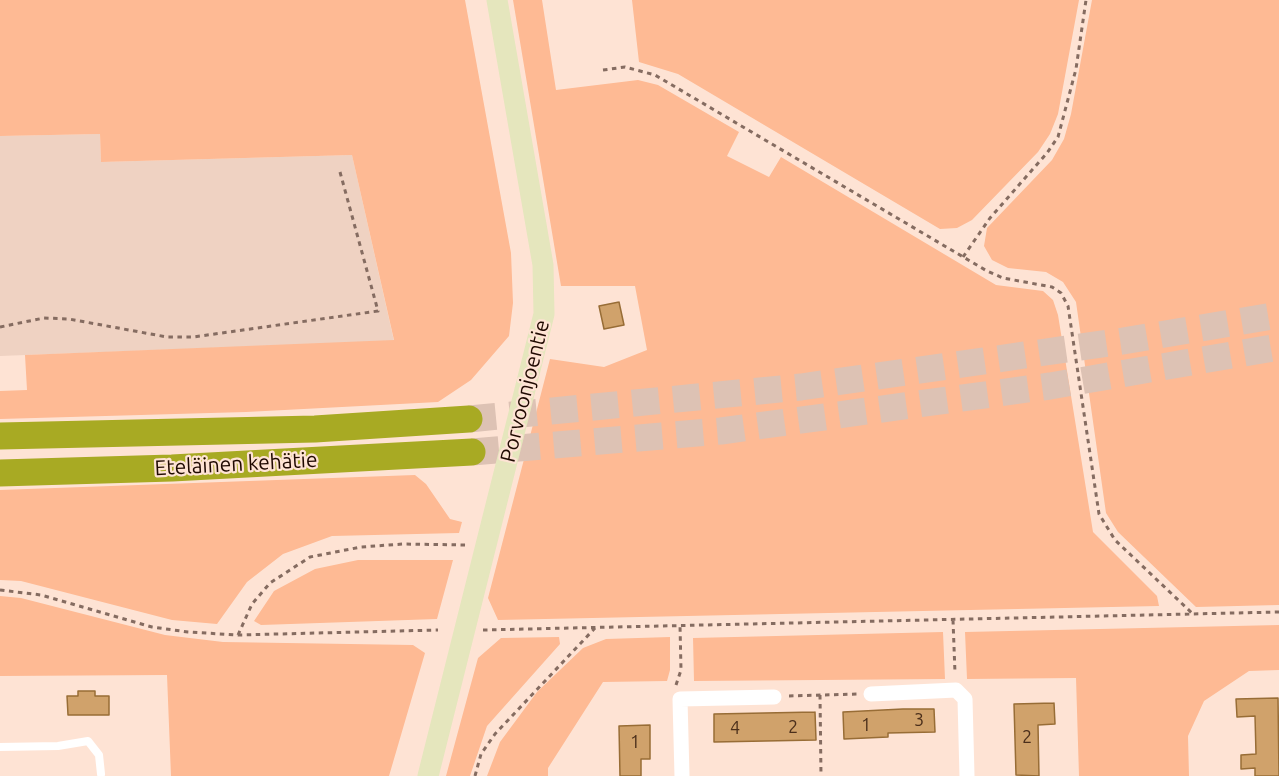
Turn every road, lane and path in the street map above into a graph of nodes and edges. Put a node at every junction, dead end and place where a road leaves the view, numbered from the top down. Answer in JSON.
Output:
{"nodes":[{"id":1,"x":497,"y":0,"type":"edge"},
{"id":2,"x":1086,"y":0,"type":"edge"},
{"id":3,"x":603,"y":70,"type":"dead end"},
{"id":4,"x":340,"y":172,"type":"dead end"},
{"id":5,"x":963,"y":257,"type":"junction"},
{"id":6,"x":0,"y":327,"type":"edge"},
{"id":7,"x":469,"y":419,"type":"tunnel mouth"},
{"id":8,"x":0,"y":436,"type":"edge"},
{"id":9,"x":472,"y":452,"type":"tunnel mouth"},
{"id":10,"x":0,"y":473,"type":"edge"},
{"id":11,"x":466,"y":556,"type":"dead end"},
{"id":12,"x":0,"y":590,"type":"edge"},
{"id":13,"x":1279,"y":612,"type":"edge"},
{"id":14,"x":1194,"y":615,"type":"junction"},
{"id":15,"x":953,"y":619,"type":"junction"},
{"id":16,"x":680,"y":625,"type":"junction"},
{"id":17,"x":596,"y":627,"type":"junction"},
{"id":18,"x":438,"y":630,"type":"dead end"},
{"id":19,"x":479,"y":630,"type":"dead end"},
{"id":20,"x":238,"y":635,"type":"junction"},
{"id":21,"x":956,"y":690,"type":"junction"},
{"id":22,"x":871,"y":694,"type":"joint"},
{"id":23,"x":820,"y":695,"type":"junction"},
{"id":24,"x":774,"y":697,"type":"joint"},
{"id":25,"x":680,"y":699,"type":"junction"},
{"id":26,"x":0,"y":747,"type":"edge"},
{"id":27,"x":101,"y":774,"type":"dead end"},
{"id":28,"x":428,"y":776,"type":"edge"},
{"id":29,"x":475,"y":776,"type":"edge"},
{"id":30,"x":682,"y":776,"type":"edge"},
{"id":31,"x":821,"y":776,"type":"edge"},
{"id":32,"x":967,"y":776,"type":"edge"}],
"edges":[{"from":1,"to":28,"type":"street","name":"Porvoonjoentie"},
{"from":2,"to":5,"type":"path"},
{"from":3,"to":5,"type":"path"},
{"from":4,"to":6,"type":"path"},
{"from":5,"to":14,"type":"path"},
{"from":7,"to":8,"type":"highway","name":"Eteläinen kehätie"},
{"from":9,"to":10,"type":"highway","name":"Eteläinen kehätie"},
{"from":11,"to":20,"type":"path"},
{"from":12,"to":20,"type":"path"},
{"from":13,"to":14,"type":"path"},
{"from":14,"to":15,"type":"path"},
{"from":15,"to":16,"type":"path"},
{"from":15,"to":21,"type":"path"},
{"from":16,"to":17,"type":"path"},
{"from":16,"to":25,"type":"path"},
{"from":17,"to":19,"type":"path"},
{"from":17,"to":29,"type":"path"},
{"from":18,"to":20,"type":"path"},
{"from":21,"to":22,"type":"street"},
{"from":21,"to":32,"type":"street"},
{"from":22,"to":23,"type":"path"},
{"from":23,"to":24,"type":"path"},
{"from":23,"to":31,"type":"path"},
{"from":24,"to":25,"type":"street"},
{"from":25,"to":30,"type":"street"},
{"from":26,"to":27,"type":"lane"}]}
